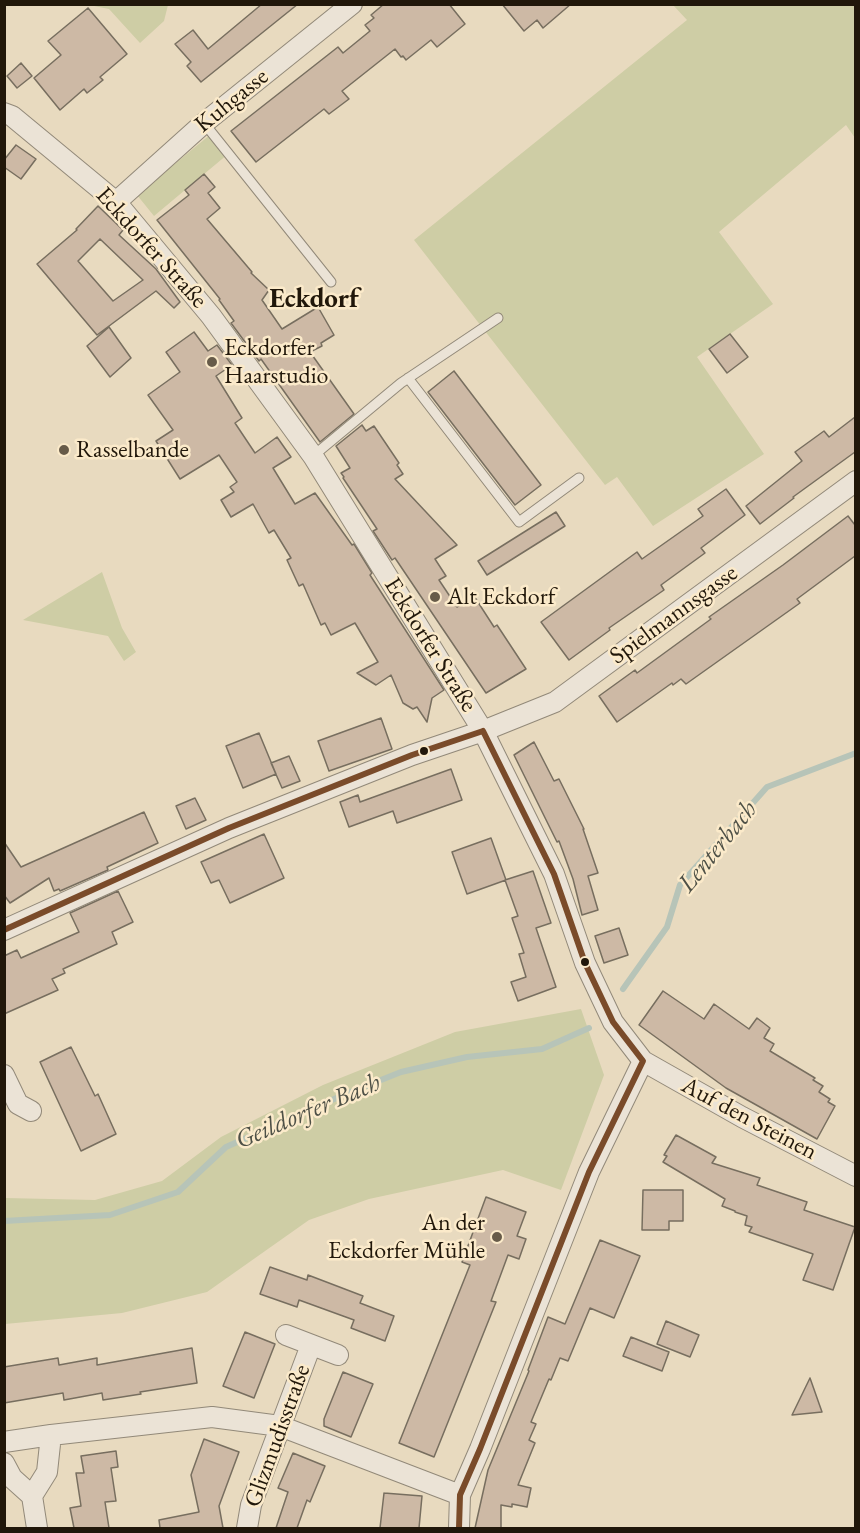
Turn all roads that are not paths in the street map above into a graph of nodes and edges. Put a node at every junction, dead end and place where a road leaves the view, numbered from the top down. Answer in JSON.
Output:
{"nodes":[{"id":1,"x":352,"y":4,"type":"edge"},
{"id":2,"x":4,"y":113,"type":"edge"},
{"id":3,"x":204,"y":123,"type":"junction"},
{"id":4,"x":116,"y":202,"type":"junction"},
{"id":5,"x":331,"y":282,"type":"dead end"},
{"id":6,"x":498,"y":318,"type":"dead end"},
{"id":7,"x":408,"y":378,"type":"junction"},
{"id":8,"x":313,"y":456,"type":"junction"},
{"id":9,"x":579,"y":478,"type":"dead end"},
{"id":10,"x":855,"y":482,"type":"edge"},
{"id":11,"x":483,"y":730,"type":"junction"},
{"id":12,"x":4,"y":930,"type":"edge"},
{"id":13,"x":644,"y":1061,"type":"junction"},
{"id":14,"x":4,"y":1075,"type":"edge"},
{"id":15,"x":31,"y":1111,"type":"dead end"},
{"id":16,"x":855,"y":1176,"type":"edge"},
{"id":17,"x":286,"y":1335,"type":"dead end"},
{"id":18,"x":311,"y":1345,"type":"junction"},
{"id":19,"x":338,"y":1355,"type":"dead end"},
{"id":20,"x":280,"y":1426,"type":"junction"},
{"id":21,"x":51,"y":1435,"type":"junction"},
{"id":22,"x":4,"y":1442,"type":"edge"},
{"id":23,"x":4,"y":1462,"type":"edge"},
{"id":24,"x":460,"y":1495,"type":"junction"},
{"id":25,"x":32,"y":1496,"type":"junction"},
{"id":26,"x":37,"y":1528,"type":"edge"},
{"id":27,"x":247,"y":1528,"type":"edge"},
{"id":28,"x":459,"y":1528,"type":"edge"}],
"edges":[{"from":1,"to":3,"type":"street","name":"Kuhgasse"},
{"from":2,"to":4,"type":"street","name":"Eckdorfer Straße"},
{"from":3,"to":4,"type":"street","name":"Kuhgasse"},
{"from":3,"to":5,"type":"lane"},
{"from":4,"to":8,"type":"street","name":"Eckdorfer Straße"},
{"from":6,"to":7,"type":"lane"},
{"from":7,"to":8,"type":"lane"},
{"from":7,"to":9,"type":"lane"},
{"from":8,"to":11,"type":"street","name":"Eckdorfer Straße"},
{"from":10,"to":11,"type":"street","name":"Spielmannsgasse"},
{"from":11,"to":12,"type":"street","name":"Spielmannsgasse"},
{"from":11,"to":13,"type":"street","name":"Eckdorfer Straße"},
{"from":13,"to":16,"type":"street","name":"Auf den Steinen"},
{"from":13,"to":24,"type":"street"},
{"from":14,"to":15,"type":"street"},
{"from":17,"to":18,"type":"street","name":"Glizmudisstraße"},
{"from":18,"to":19,"type":"street","name":"Glizmudisstraße"},
{"from":18,"to":20,"type":"street","name":"Glizmudisstraße"},
{"from":20,"to":21,"type":"street"},
{"from":20,"to":24,"type":"street"},
{"from":20,"to":27,"type":"street","name":"Glizmudisstraße"},
{"from":21,"to":22,"type":"street"},
{"from":21,"to":25,"type":"street"},
{"from":23,"to":25,"type":"street"},
{"from":24,"to":28,"type":"street"},
{"from":25,"to":26,"type":"street"}]}
